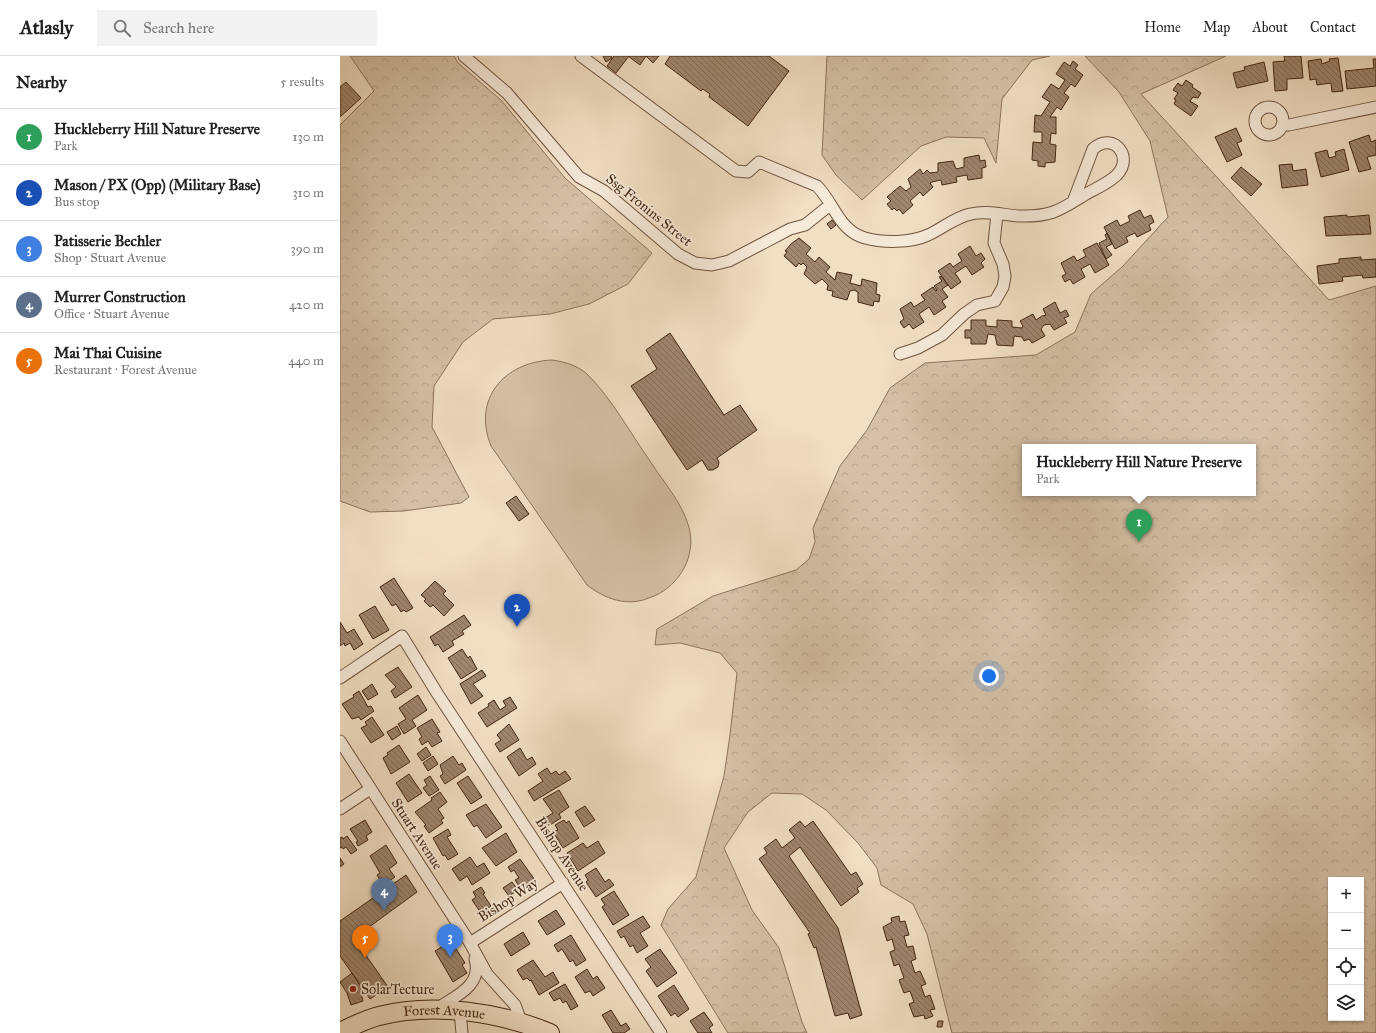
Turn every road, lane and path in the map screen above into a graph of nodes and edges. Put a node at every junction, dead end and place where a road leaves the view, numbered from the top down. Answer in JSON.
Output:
{"nodes":[{"id":1,"x":464,"y":56,"type":"edge"},
{"id":2,"x":581,"y":56,"type":"edge"},
{"id":3,"x":1376,"y":107,"type":"edge"},
{"id":4,"x":1282,"y":125,"type":"dead end"},
{"id":5,"x":1073,"y":202,"type":"junction"},
{"id":6,"x":830,"y":205,"type":"junction"},
{"id":7,"x":997,"y":214,"type":"junction"},
{"id":8,"x":900,"y":354,"type":"dead end"},
{"id":9,"x":340,"y":678,"type":"edge"},
{"id":10,"x":340,"y":741,"type":"edge"},
{"id":11,"x":370,"y":789,"type":"junction"},
{"id":12,"x":340,"y":809,"type":"edge"},
{"id":13,"x":563,"y":883,"type":"junction"},
{"id":14,"x":470,"y":943,"type":"junction"},
{"id":15,"x":438,"y":1008,"type":"junction"},
{"id":16,"x":460,"y":1011,"type":"junction"},
{"id":17,"x":522,"y":1024,"type":"junction"},
{"id":18,"x":340,"y":1032,"type":"edge"},
{"id":19,"x":462,"y":1033,"type":"edge"},
{"id":20,"x":550,"y":1033,"type":"edge"},
{"id":21,"x":661,"y":1033,"type":"edge"}],
"edges":[{"from":1,"to":6,"type":"street","name":"Ssg Fronins Street"},
{"from":2,"to":6,"type":"street"},
{"from":3,"to":4,"type":"street"},
{"from":5,"to":5,"type":"street"},
{"from":5,"to":7,"type":"street"},
{"from":6,"to":7,"type":"street"},
{"from":7,"to":8,"type":"street"},
{"from":9,"to":13,"type":"street","name":"Bishop Avenue"},
{"from":10,"to":11,"type":"street","name":"Stuart Avenue"},
{"from":11,"to":12,"type":"street"},
{"from":11,"to":14,"type":"street","name":"Stuart Avenue"},
{"from":13,"to":14,"type":"street","name":"Bishop Way"},
{"from":13,"to":21,"type":"street","name":"Bishop Avenue"},
{"from":14,"to":15,"type":"street","name":"Stuart Avenue"},
{"from":14,"to":17,"type":"street","name":"Stuart Avenue"},
{"from":15,"to":16,"type":"main road","name":"Forest Avenue"},
{"from":15,"to":18,"type":"main road","name":"Forest Avenue"},
{"from":16,"to":17,"type":"main road","name":"Forest Avenue"},
{"from":16,"to":19,"type":"street"},
{"from":17,"to":20,"type":"main road","name":"Forest Avenue"}]}
